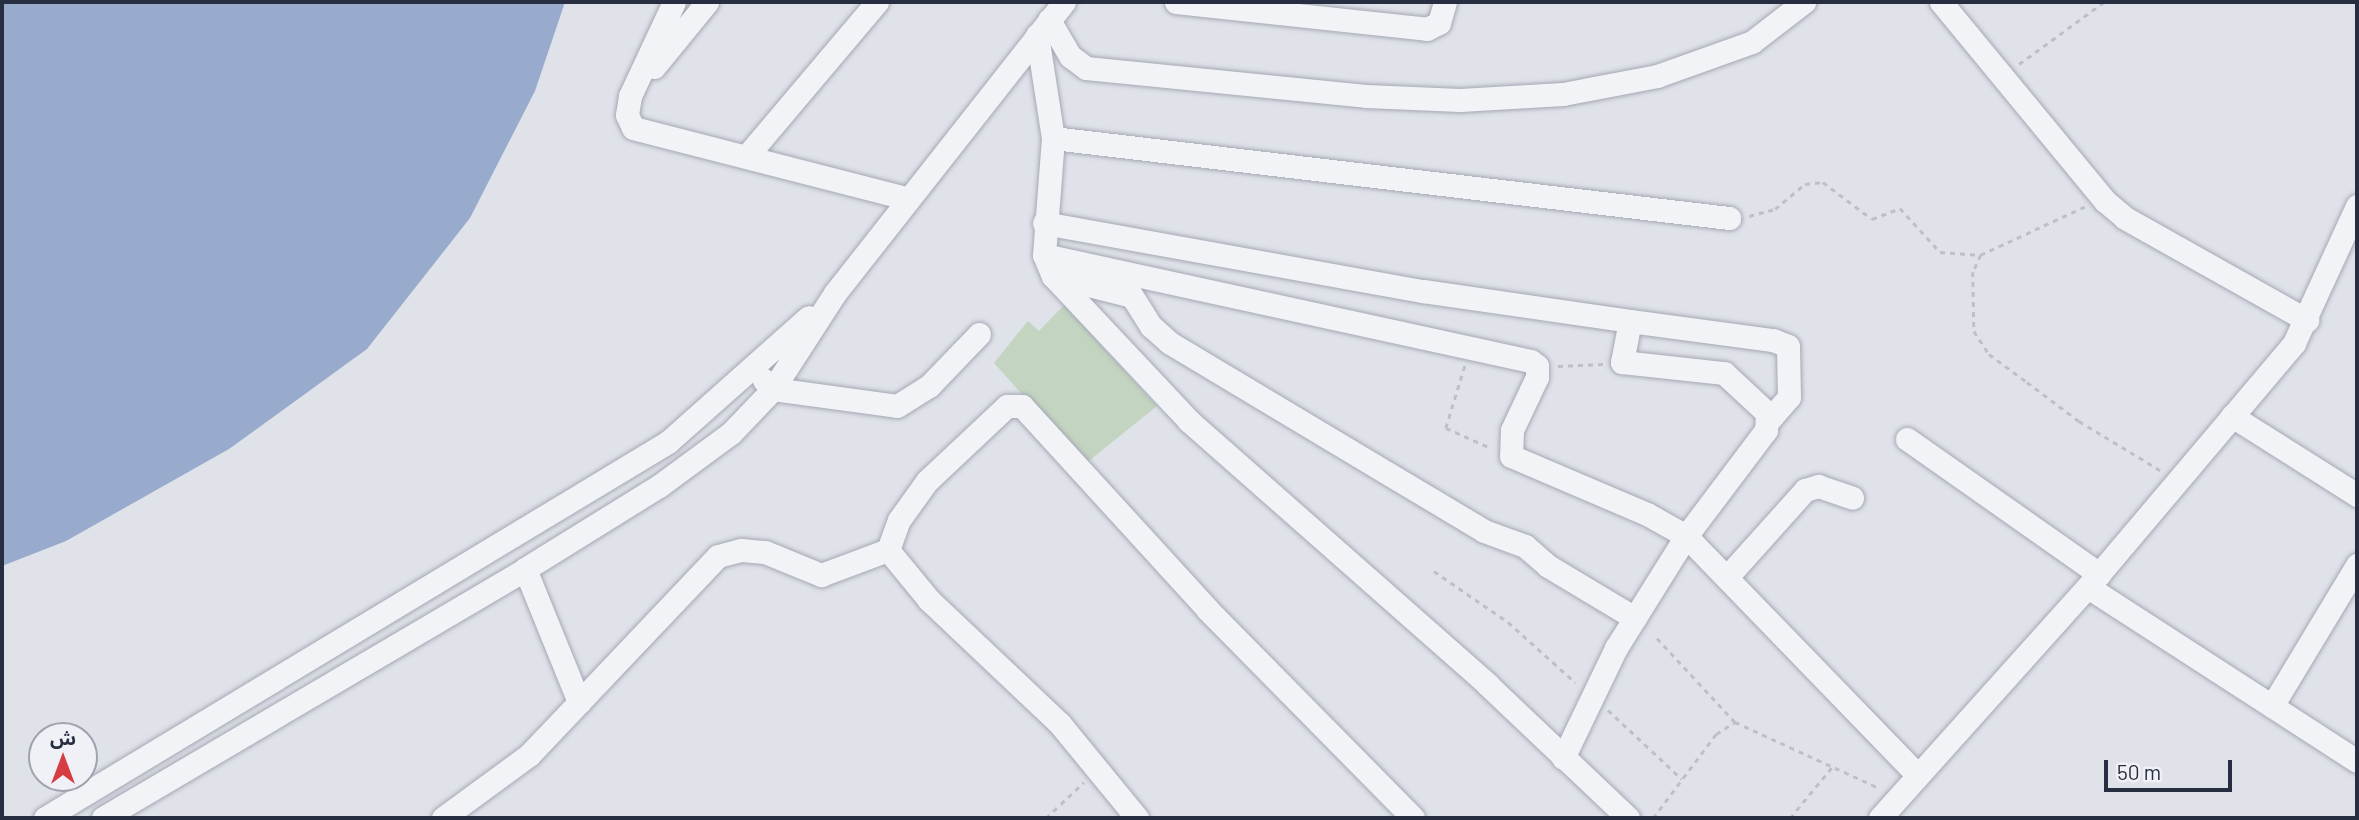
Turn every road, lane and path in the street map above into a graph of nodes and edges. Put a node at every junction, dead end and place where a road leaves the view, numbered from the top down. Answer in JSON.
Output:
{"nodes":[{"id":1,"x":674,"y":2,"type":"edge"},
{"id":2,"x":707,"y":2,"type":"edge"},
{"id":3,"x":877,"y":2,"type":"edge"},
{"id":4,"x":1064,"y":2,"type":"edge"},
{"id":5,"x":1176,"y":2,"type":"edge"},
{"id":6,"x":1804,"y":2,"type":"edge"},
{"id":7,"x":1941,"y":2,"type":"edge"},
{"id":8,"x":2104,"y":2,"type":"edge"},
{"id":9,"x":1439,"y":5,"type":"edge"},
{"id":10,"x":1043,"y":28,"type":"junction"},
{"id":11,"x":2002,"y":76,"type":"junction"},
{"id":12,"x":630,"y":96,"type":"junction"},
{"id":13,"x":1053,"y":138,"type":"junction"},
{"id":14,"x":746,"y":157,"type":"junction"},
{"id":15,"x":906,"y":198,"type":"junction"},
{"id":16,"x":2105,"y":201,"type":"junction"},
{"id":17,"x":2356,"y":215,"type":"edge"},
{"id":18,"x":1728,"y":218,"type":"joint"},
{"id":19,"x":1044,"y":223,"type":"junction"},
{"id":20,"x":1981,"y":255,"type":"junction"},
{"id":21,"x":1048,"y":266,"type":"junction"},
{"id":22,"x":835,"y":293,"type":"junction"},
{"id":23,"x":2307,"y":320,"type":"junction"},
{"id":24,"x":1630,"y":321,"type":"junction"},
{"id":25,"x":979,"y":334,"type":"dead end"},
{"id":26,"x":1471,"y":347,"type":"junction"},
{"id":27,"x":1622,"y":362,"type":"junction"},
{"id":28,"x":1537,"y":366,"type":"junction"},
{"id":29,"x":752,"y":370,"type":"junction"},
{"id":30,"x":773,"y":389,"type":"junction"},
{"id":31,"x":2232,"y":416,"type":"junction"},
{"id":32,"x":1769,"y":420,"type":"junction"},
{"id":33,"x":1907,"y":439,"type":"dead end"},
{"id":34,"x":1511,"y":456,"type":"junction"},
{"id":35,"x":2178,"y":481,"type":"junction"},
{"id":36,"x":2357,"y":495,"type":"edge"},
{"id":37,"x":1852,"y":498,"type":"dead end"},
{"id":38,"x":563,"y":507,"type":"junction"},
{"id":39,"x":582,"y":533,"type":"junction"},
{"id":40,"x":1686,"y":536,"type":"junction"},
{"id":41,"x":888,"y":550,"type":"junction"},
{"id":42,"x":2357,"y":565,"type":"edge"},
{"id":43,"x":525,"y":569,"type":"junction"},
{"id":44,"x":1434,"y":571,"type":"dead end"},
{"id":45,"x":1727,"y":577,"type":"junction"},
{"id":46,"x":2094,"y":580,"type":"junction"},
{"id":47,"x":1635,"y":618,"type":"junction"},
{"id":48,"x":1657,"y":638,"type":"dead end"},
{"id":49,"x":1593,"y":697,"type":"junction"},
{"id":50,"x":579,"y":702,"type":"junction"},
{"id":51,"x":2272,"y":706,"type":"junction"},
{"id":52,"x":1735,"y":722,"type":"junction"},
{"id":53,"x":1563,"y":758,"type":"junction"},
{"id":54,"x":2357,"y":761,"type":"edge"},
{"id":55,"x":1832,"y":767,"type":"junction"},
{"id":56,"x":1096,"y":771,"type":"junction"},
{"id":57,"x":1918,"y":775,"type":"junction"},
{"id":58,"x":1682,"y":779,"type":"junction"},
{"id":59,"x":1897,"y":798,"type":"junction"},
{"id":60,"x":45,"y":818,"type":"edge"},
{"id":61,"x":103,"y":818,"type":"edge"},
{"id":62,"x":443,"y":818,"type":"edge"},
{"id":63,"x":1046,"y":818,"type":"edge"},
{"id":64,"x":1137,"y":818,"type":"edge"},
{"id":65,"x":1413,"y":818,"type":"edge"},
{"id":66,"x":1628,"y":818,"type":"edge"},
{"id":67,"x":1653,"y":818,"type":"edge"},
{"id":68,"x":1790,"y":818,"type":"edge"},
{"id":69,"x":1880,"y":818,"type":"edge"}],
"edges":[{"from":1,"to":12,"type":"street"},
{"from":2,"to":12,"type":"street"},
{"from":3,"to":14,"type":"street"},
{"from":4,"to":10,"type":"street"},
{"from":5,"to":9,"type":"street"},
{"from":6,"to":10,"type":"street"},
{"from":7,"to":11,"type":"street"},
{"from":8,"to":11,"type":"path"},
{"from":10,"to":13,"type":"street"},
{"from":10,"to":15,"type":"street"},
{"from":11,"to":16,"type":"street"},
{"from":12,"to":14,"type":"street"},
{"from":13,"to":18,"type":"street"},
{"from":13,"to":19,"type":"street"},
{"from":14,"to":15,"type":"street"},
{"from":15,"to":22,"type":"street"},
{"from":16,"to":20,"type":"path"},
{"from":16,"to":23,"type":"street"},
{"from":17,"to":23,"type":"street"},
{"from":18,"to":20,"type":"path"},
{"from":19,"to":21,"type":"street"},
{"from":19,"to":24,"type":"street"},
{"from":20,"to":35,"type":"path"},
{"from":21,"to":26,"type":"street"},
{"from":21,"to":47,"type":"street"},
{"from":21,"to":53,"type":"street"},
{"from":22,"to":29,"type":"street"},
{"from":22,"to":30,"type":"street"},
{"from":23,"to":31,"type":"street"},
{"from":24,"to":27,"type":"street"},
{"from":24,"to":32,"type":"street"},
{"from":25,"to":30,"type":"street"},
{"from":26,"to":28,"type":"street"},
{"from":26,"to":34,"type":"path"},
{"from":27,"to":28,"type":"path"},
{"from":27,"to":32,"type":"street"},
{"from":28,"to":34,"type":"street"},
{"from":29,"to":30,"type":"street"},
{"from":29,"to":38,"type":"street"},
{"from":30,"to":39,"type":"street"},
{"from":31,"to":35,"type":"street"},
{"from":31,"to":36,"type":"street"},
{"from":32,"to":40,"type":"street"},
{"from":33,"to":46,"type":"street"},
{"from":34,"to":40,"type":"street"},
{"from":35,"to":46,"type":"street"},
{"from":37,"to":45,"type":"street"},
{"from":38,"to":39,"type":"street"},
{"from":38,"to":60,"type":"street"},
{"from":39,"to":43,"type":"street"},
{"from":40,"to":45,"type":"street"},
{"from":40,"to":47,"type":"street"},
{"from":41,"to":50,"type":"street"},
{"from":41,"to":56,"type":"street"},
{"from":41,"to":65,"type":"street"},
{"from":42,"to":51,"type":"street"},
{"from":43,"to":50,"type":"street"},
{"from":43,"to":61,"type":"street"},
{"from":44,"to":49,"type":"path"},
{"from":45,"to":57,"type":"street"},
{"from":46,"to":51,"type":"street"},
{"from":46,"to":57,"type":"street"},
{"from":47,"to":49,"type":"street"},
{"from":48,"to":52,"type":"path"},
{"from":49,"to":53,"type":"street"},
{"from":49,"to":58,"type":"path"},
{"from":50,"to":62,"type":"street"},
{"from":51,"to":54,"type":"street"},
{"from":52,"to":55,"type":"path"},
{"from":52,"to":58,"type":"path"},
{"from":53,"to":66,"type":"street"},
{"from":55,"to":59,"type":"path"},
{"from":55,"to":68,"type":"path"},
{"from":56,"to":63,"type":"path"},
{"from":56,"to":64,"type":"street"},
{"from":57,"to":59,"type":"street"},
{"from":58,"to":67,"type":"path"},
{"from":59,"to":69,"type":"street"}]}
